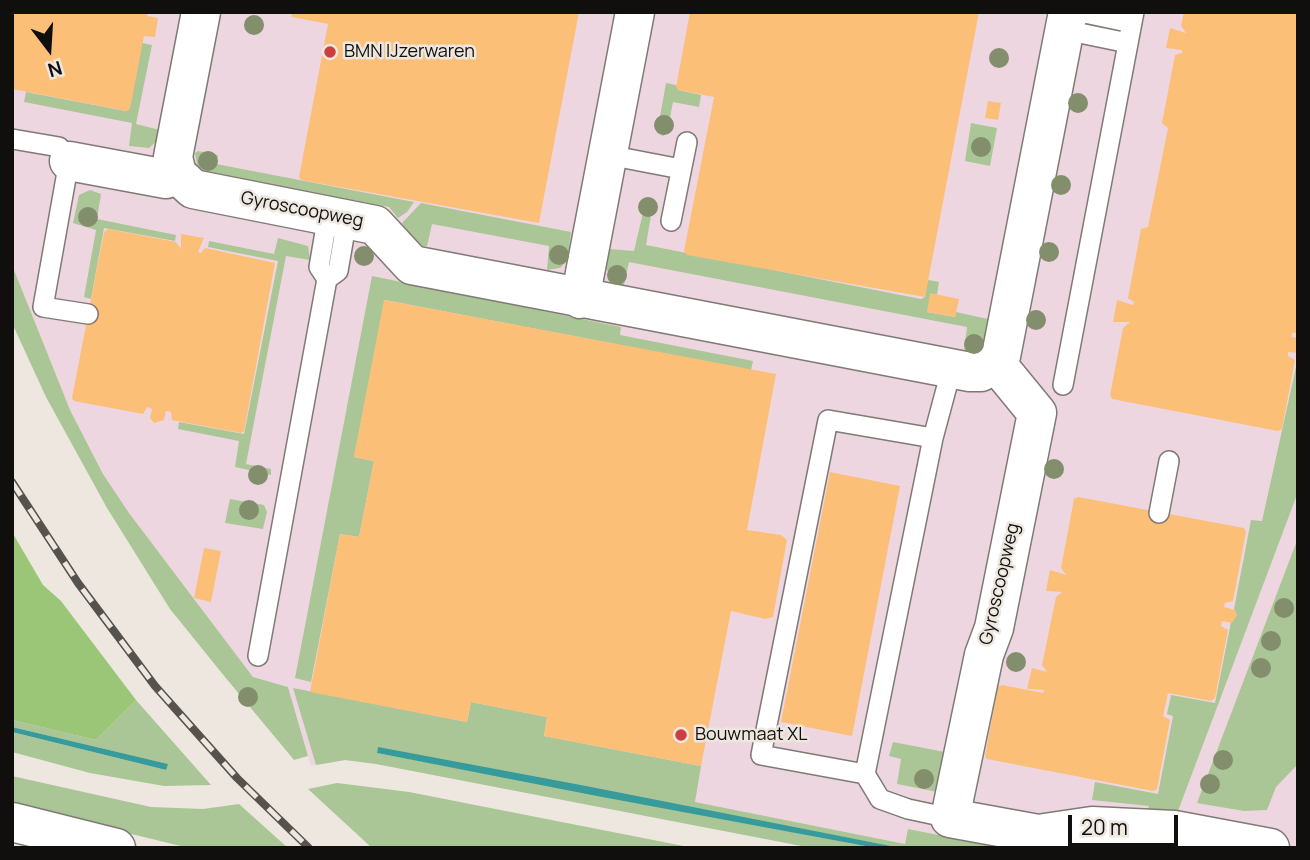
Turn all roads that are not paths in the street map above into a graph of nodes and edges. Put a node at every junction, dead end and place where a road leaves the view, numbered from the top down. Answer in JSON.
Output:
{"nodes":[{"id":1,"x":201,"y":12,"type":"edge"},
{"id":2,"x":635,"y":12,"type":"edge"},
{"id":3,"x":1065,"y":17,"type":"edge"},
{"id":4,"x":1133,"y":18,"type":"edge"},
{"id":5,"x":1128,"y":43,"type":"junction"},
{"id":6,"x":12,"y":139,"type":"edge"},
{"id":7,"x":687,"y":142,"type":"dead end"},
{"id":8,"x":608,"y":155,"type":"junction"},
{"id":9,"x":69,"y":161,"type":"junction"},
{"id":10,"x":681,"y":169,"type":"junction"},
{"id":11,"x":177,"y":174,"type":"junction"},
{"id":12,"x":338,"y":217,"type":"junction"},
{"id":13,"x":671,"y":221,"type":"dead end"},
{"id":14,"x":580,"y":299,"type":"junction"},
{"id":15,"x":88,"y":314,"type":"dead end"},
{"id":16,"x":996,"y":363,"type":"junction"},
{"id":17,"x":951,"y":370,"type":"junction"},
{"id":18,"x":1063,"y":385,"type":"dead end"},
{"id":19,"x":933,"y":438,"type":"junction"},
{"id":20,"x":1169,"y":461,"type":"dead end"},
{"id":21,"x":1159,"y":513,"type":"dead end"},
{"id":22,"x":258,"y":656,"type":"dead end"},
{"id":23,"x":864,"y":774,"type":"junction"},
{"id":24,"x":950,"y":818,"type":"junction"},
{"id":25,"x":12,"y":822,"type":"edge"},
{"id":26,"x":116,"y":848,"type":"edge"},
{"id":27,"x":1270,"y":848,"type":"edge"}],
"edges":[{"from":1,"to":11,"type":"street"},
{"from":2,"to":8,"type":"street"},
{"from":3,"to":4,"type":"lane"},
{"from":3,"to":5,"type":"lane"},
{"from":3,"to":16,"type":"street"},
{"from":4,"to":5,"type":"lane"},
{"from":5,"to":18,"type":"lane"},
{"from":6,"to":9,"type":"lane"},
{"from":7,"to":10,"type":"lane"},
{"from":8,"to":10,"type":"lane"},
{"from":8,"to":14,"type":"street"},
{"from":9,"to":11,"type":"street"},
{"from":9,"to":15,"type":"lane"},
{"from":10,"to":13,"type":"lane"},
{"from":11,"to":12,"type":"street","name":"Gyroscoopweg"},
{"from":12,"to":14,"type":"street","name":"Gyroscoopweg"},
{"from":12,"to":22,"type":"lane"},
{"from":14,"to":17,"type":"street","name":"Gyroscoopweg"},
{"from":16,"to":17,"type":"street","name":"Gyroscoopweg"},
{"from":16,"to":24,"type":"street","name":"Gyroscoopweg"},
{"from":17,"to":19,"type":"lane"},
{"from":19,"to":23,"type":"lane"},
{"from":19,"to":23,"type":"lane"},
{"from":20,"to":21,"type":"lane"},
{"from":23,"to":24,"type":"lane"},
{"from":24,"to":27,"type":"street"},
{"from":25,"to":26,"type":"street"}]}
